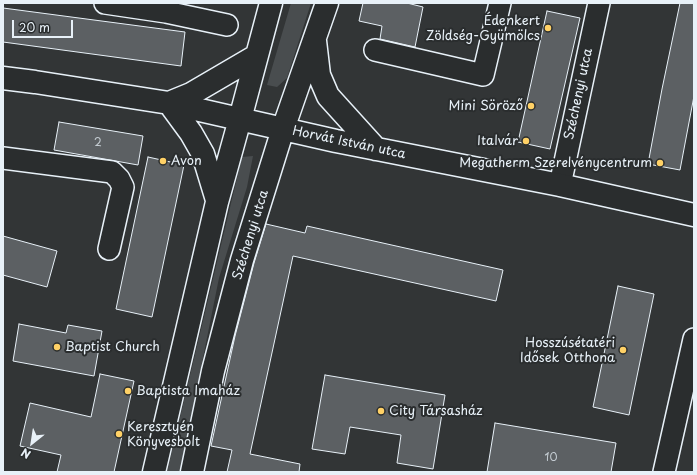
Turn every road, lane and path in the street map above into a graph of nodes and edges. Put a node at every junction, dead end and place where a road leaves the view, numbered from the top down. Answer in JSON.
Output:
{"nodes":[{"id":1,"x":105,"y":3,"type":"edge"},
{"id":2,"x":271,"y":3,"type":"edge"},
{"id":3,"x":327,"y":3,"type":"edge"},
{"id":4,"x":500,"y":3,"type":"edge"},
{"id":5,"x":599,"y":3,"type":"edge"},
{"id":6,"x":167,"y":8,"type":"edge"},
{"id":7,"x":227,"y":24,"type":"dead end"},
{"id":8,"x":315,"y":39,"type":"junction"},
{"id":9,"x":375,"y":50,"type":"dead end"},
{"id":10,"x":256,"y":56,"type":"junction"},
{"id":11,"x":3,"y":78,"type":"edge"},
{"id":12,"x":169,"y":103,"type":"junction"},
{"id":13,"x":240,"y":119,"type":"junction"},
{"id":14,"x":283,"y":129,"type":"junction"},
{"id":15,"x":376,"y":149,"type":"junction"},
{"id":16,"x":3,"y":158,"type":"edge"},
{"id":17,"x":560,"y":185,"type":"junction"},
{"id":18,"x":217,"y":202,"type":"junction"},
{"id":19,"x":694,"y":215,"type":"edge"},
{"id":20,"x":109,"y":249,"type":"dead end"},
{"id":21,"x":694,"y":339,"type":"edge"},
{"id":22,"x":154,"y":472,"type":"edge"},
{"id":23,"x":192,"y":472,"type":"edge"},
{"id":24,"x":664,"y":472,"type":"edge"}],
"edges":[{"from":1,"to":6,"type":"street"},
{"from":2,"to":10,"type":"main road"},
{"from":3,"to":8,"type":"main road","name":"Széchenyi utca"},
{"from":4,"to":9,"type":"street"},
{"from":5,"to":17,"type":"street","name":"Széchenyi utca"},
{"from":6,"to":7,"type":"street"},
{"from":8,"to":14,"type":"main road","name":"Széchenyi utca"},
{"from":8,"to":15,"type":"main road"},
{"from":10,"to":12,"type":"main road"},
{"from":10,"to":13,"type":"main road"},
{"from":11,"to":12,"type":"main road","name":"Horvát István utca"},
{"from":12,"to":13,"type":"main road","name":"Horvát István utca"},
{"from":12,"to":18,"type":"main road"},
{"from":13,"to":14,"type":"main road","name":"Horvát István utca"},
{"from":13,"to":18,"type":"main road"},
{"from":14,"to":15,"type":"main road","name":"Horvát István utca"},
{"from":14,"to":23,"type":"main road","name":"Széchenyi utca"},
{"from":15,"to":17,"type":"main road","name":"Horvát István utca"},
{"from":16,"to":20,"type":"street"},
{"from":17,"to":19,"type":"main road","name":"Horvát István utca"},
{"from":18,"to":22,"type":"main road"},
{"from":21,"to":24,"type":"street"}]}
